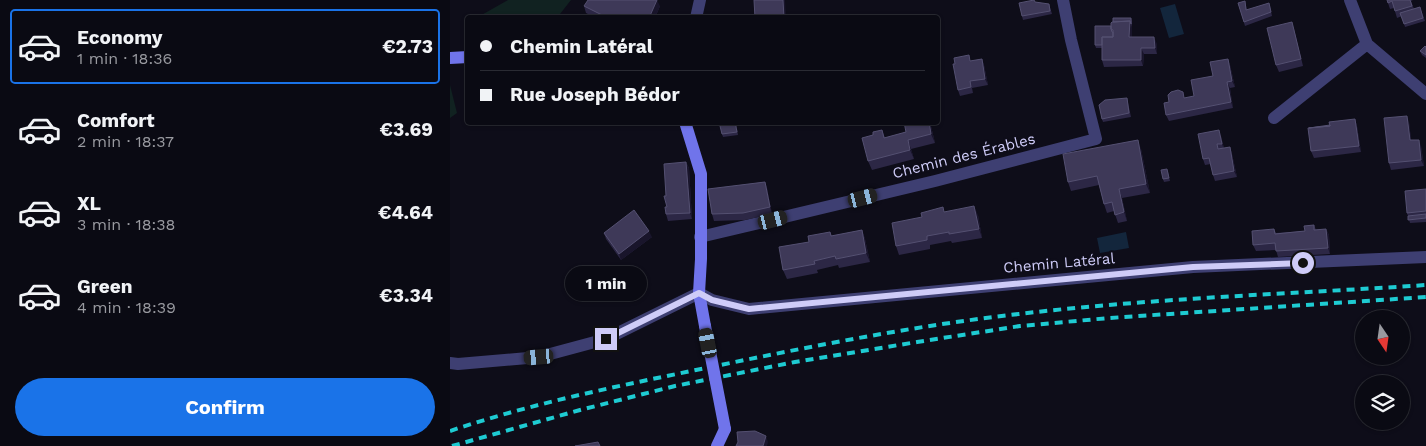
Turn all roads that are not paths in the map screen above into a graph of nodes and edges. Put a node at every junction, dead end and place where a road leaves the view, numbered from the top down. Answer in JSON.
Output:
{"nodes":[{"id":1,"x":700,"y":0,"type":"edge"},
{"id":2,"x":1063,"y":0,"type":"edge"},
{"id":3,"x":1350,"y":0,"type":"edge"},
{"id":4,"x":697,"y":15,"type":"edge"},
{"id":5,"x":1367,"y":44,"type":"junction"},
{"id":6,"x":465,"y":57,"type":"edge"},
{"id":7,"x":450,"y":58,"type":"edge"},
{"id":8,"x":1426,"y":94,"type":"edge"},
{"id":9,"x":1274,"y":118,"type":"dead end"},
{"id":10,"x":686,"y":125,"type":"edge"},
{"id":11,"x":700,"y":237,"type":"junction"},
{"id":12,"x":1426,"y":257,"type":"edge"},
{"id":13,"x":699,"y":293,"type":"junction"},
{"id":14,"x":450,"y":363,"type":"edge"},
{"id":15,"x":717,"y":446,"type":"edge"}],
"edges":[{"from":1,"to":4,"type":"street"},
{"from":2,"to":11,"type":"street","name":"Chemin des Érables"},
{"from":3,"to":5,"type":"street"},
{"from":5,"to":8,"type":"street"},
{"from":5,"to":9,"type":"street"},
{"from":6,"to":7,"type":"street"},
{"from":10,"to":11,"type":"street"},
{"from":11,"to":13,"type":"street"},
{"from":12,"to":13,"type":"street","name":"Chemin Latéral"},
{"from":13,"to":14,"type":"street"},
{"from":13,"to":15,"type":"street","bridge":true}]}
